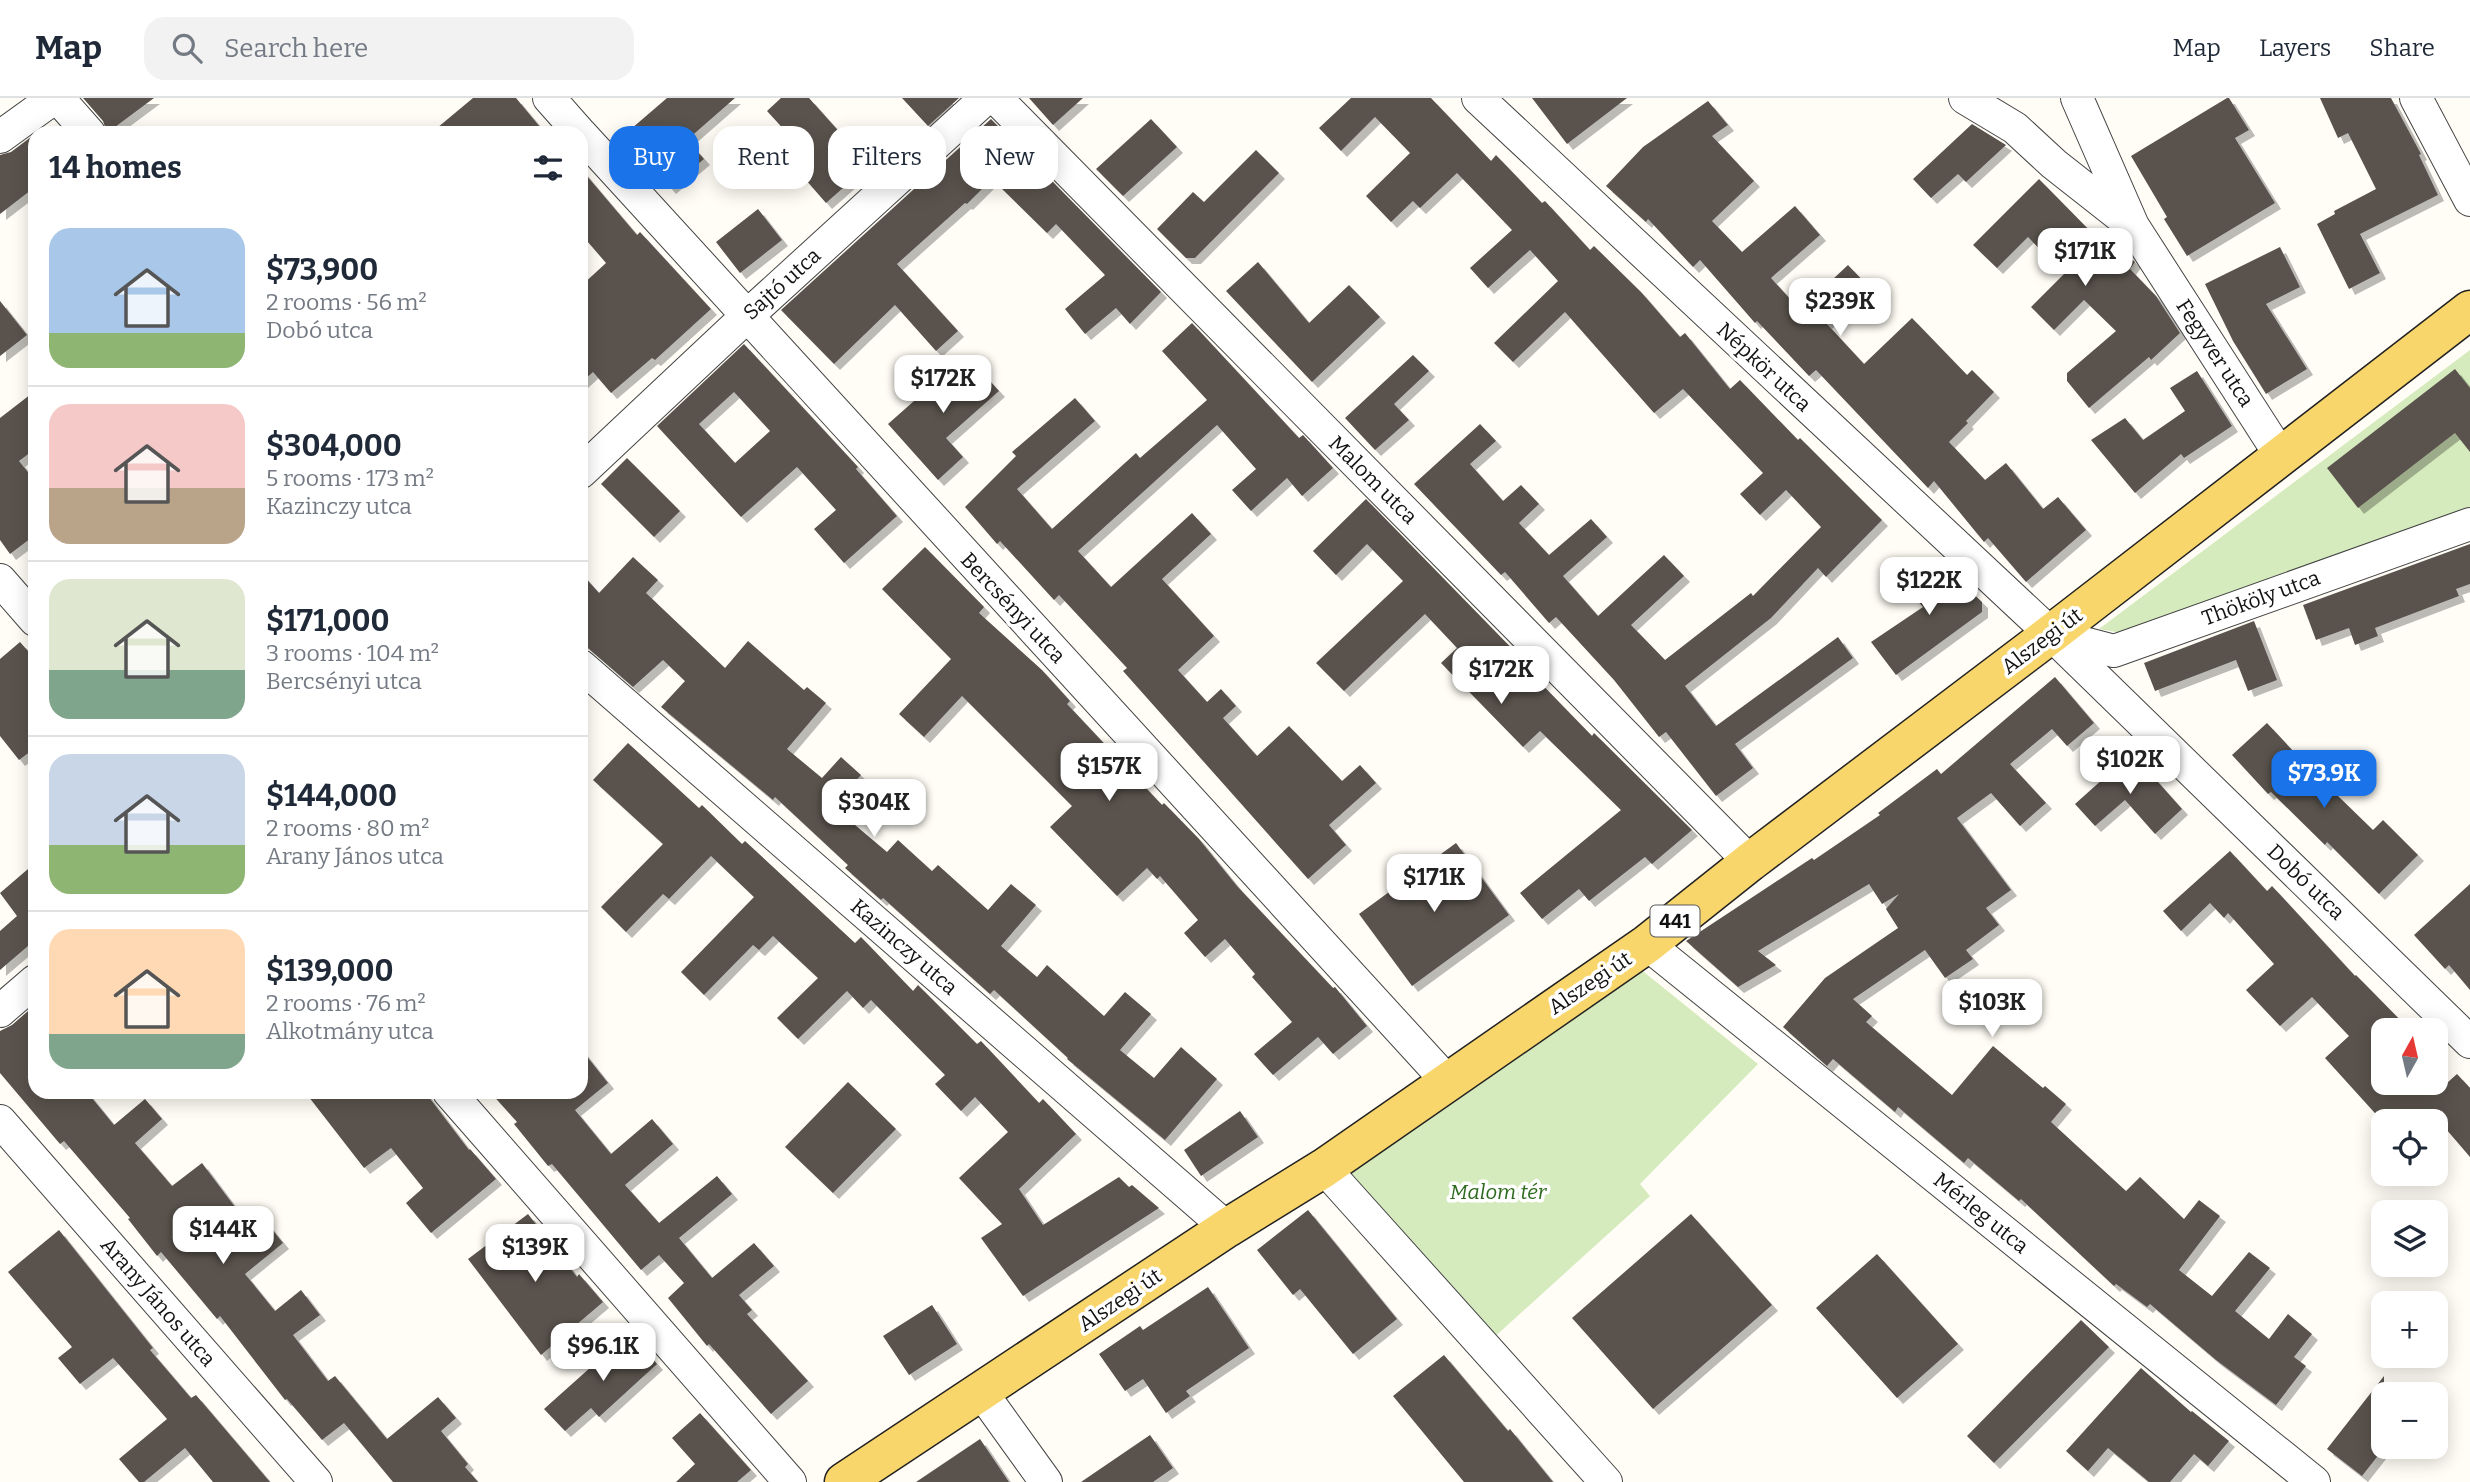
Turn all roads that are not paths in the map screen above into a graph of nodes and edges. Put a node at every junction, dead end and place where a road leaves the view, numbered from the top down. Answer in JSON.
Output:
{"nodes":[{"id":1,"x":56,"y":98,"type":"edge"},
{"id":2,"x":549,"y":98,"type":"edge"},
{"id":3,"x":986,"y":98,"type":"edge"},
{"id":4,"x":996,"y":98,"type":"edge"},
{"id":5,"x":1478,"y":98,"type":"edge"},
{"id":6,"x":1965,"y":98,"type":"edge"},
{"id":7,"x":2077,"y":98,"type":"edge"},
{"id":8,"x":2416,"y":98,"type":"edge"},
{"id":9,"x":82,"y":126,"type":"edge"},
{"id":10,"x":575,"y":126,"type":"edge"},
{"id":11,"x":0,"y":137,"type":"edge"},
{"id":12,"x":588,"y":141,"type":"edge"},
{"id":13,"x":2470,"y":200,"type":"edge"},
{"id":14,"x":2133,"y":226,"type":"junction"},
{"id":15,"x":2470,"y":310,"type":"edge"},
{"id":16,"x":746,"y":317,"type":"junction"},
{"id":17,"x":2281,"y":456,"type":"junction"},
{"id":18,"x":588,"y":465,"type":"edge"},
{"id":19,"x":2470,"y":524,"type":"edge"},
{"id":20,"x":0,"y":580,"type":"edge"},
{"id":21,"x":28,"y":612,"type":"edge"},
{"id":22,"x":2052,"y":635,"type":"junction"},
{"id":23,"x":588,"y":672,"type":"edge"},
{"id":24,"x":1750,"y":862,"type":"junction"},
{"id":25,"x":1647,"y":944,"type":"junction"},
{"id":26,"x":28,"y":987,"type":"edge"},
{"id":27,"x":0,"y":1011,"type":"edge"},
{"id":28,"x":2470,"y":1042,"type":"edge"},
{"id":29,"x":1447,"y":1081,"type":"junction"},
{"id":30,"x":455,"y":1099,"type":"edge"},
{"id":31,"x":0,"y":1121,"type":"edge"},
{"id":32,"x":1324,"y":1168,"type":"junction"},
{"id":33,"x":1227,"y":1228,"type":"junction"},
{"id":34,"x":982,"y":1393,"type":"junction"},
{"id":35,"x":316,"y":1482,"type":"edge"},
{"id":36,"x":790,"y":1482,"type":"edge"},
{"id":37,"x":844,"y":1482,"type":"edge"},
{"id":38,"x":1046,"y":1482,"type":"edge"},
{"id":39,"x":1606,"y":1482,"type":"edge"},
{"id":40,"x":2315,"y":1482,"type":"edge"}],
"edges":[{"from":1,"to":9,"type":"street"},
{"from":1,"to":11,"type":"street"},
{"from":2,"to":10,"type":"street","name":"Bercsényi utca"},
{"from":3,"to":16,"type":"street","name":"Sajtó utca"},
{"from":4,"to":24,"type":"street","name":"Malom utca"},
{"from":5,"to":22,"type":"street","name":"Népkör utca"},
{"from":6,"to":14,"type":"street"},
{"from":7,"to":14,"type":"street","name":"Fegyver utca"},
{"from":8,"to":13,"type":"street"},
{"from":12,"to":16,"type":"street","name":"Bercsényi utca"},
{"from":14,"to":17,"type":"street","name":"Fegyver utca"},
{"from":15,"to":17,"type":"main road","name":"Alszegi út","number":"441"},
{"from":16,"to":18,"type":"street","name":"Sajtó utca"},
{"from":16,"to":29,"type":"street","name":"Bercsényi utca"},
{"from":17,"to":22,"type":"main road","name":"Alszegi út","number":"441"},
{"from":19,"to":22,"type":"street","name":"Thököly utca"},
{"from":20,"to":21,"type":"street"},
{"from":22,"to":24,"type":"main road","name":"Alszegi út","number":"441"},
{"from":22,"to":28,"type":"street","name":"Dobó utca"},
{"from":23,"to":33,"type":"street","name":"Kazinczy utca"},
{"from":24,"to":25,"type":"main road","name":"Alszegi út","number":"441"},
{"from":25,"to":29,"type":"main road","name":"Alszegi út","number":"441"},
{"from":25,"to":40,"type":"street","name":"Mérleg utca"},
{"from":26,"to":27,"type":"street"},
{"from":29,"to":32,"type":"main road","name":"Alszegi út","number":"441"},
{"from":30,"to":36,"type":"street"},
{"from":31,"to":35,"type":"street","name":"Arany János utca"},
{"from":32,"to":33,"type":"main road","name":"Alszegi út","number":"441"},
{"from":32,"to":39,"type":"street"},
{"from":33,"to":34,"type":"main road","name":"Alszegi út","number":"441"},
{"from":34,"to":37,"type":"main road","name":"Alszegi út","number":"441"},
{"from":34,"to":38,"type":"street"}]}
